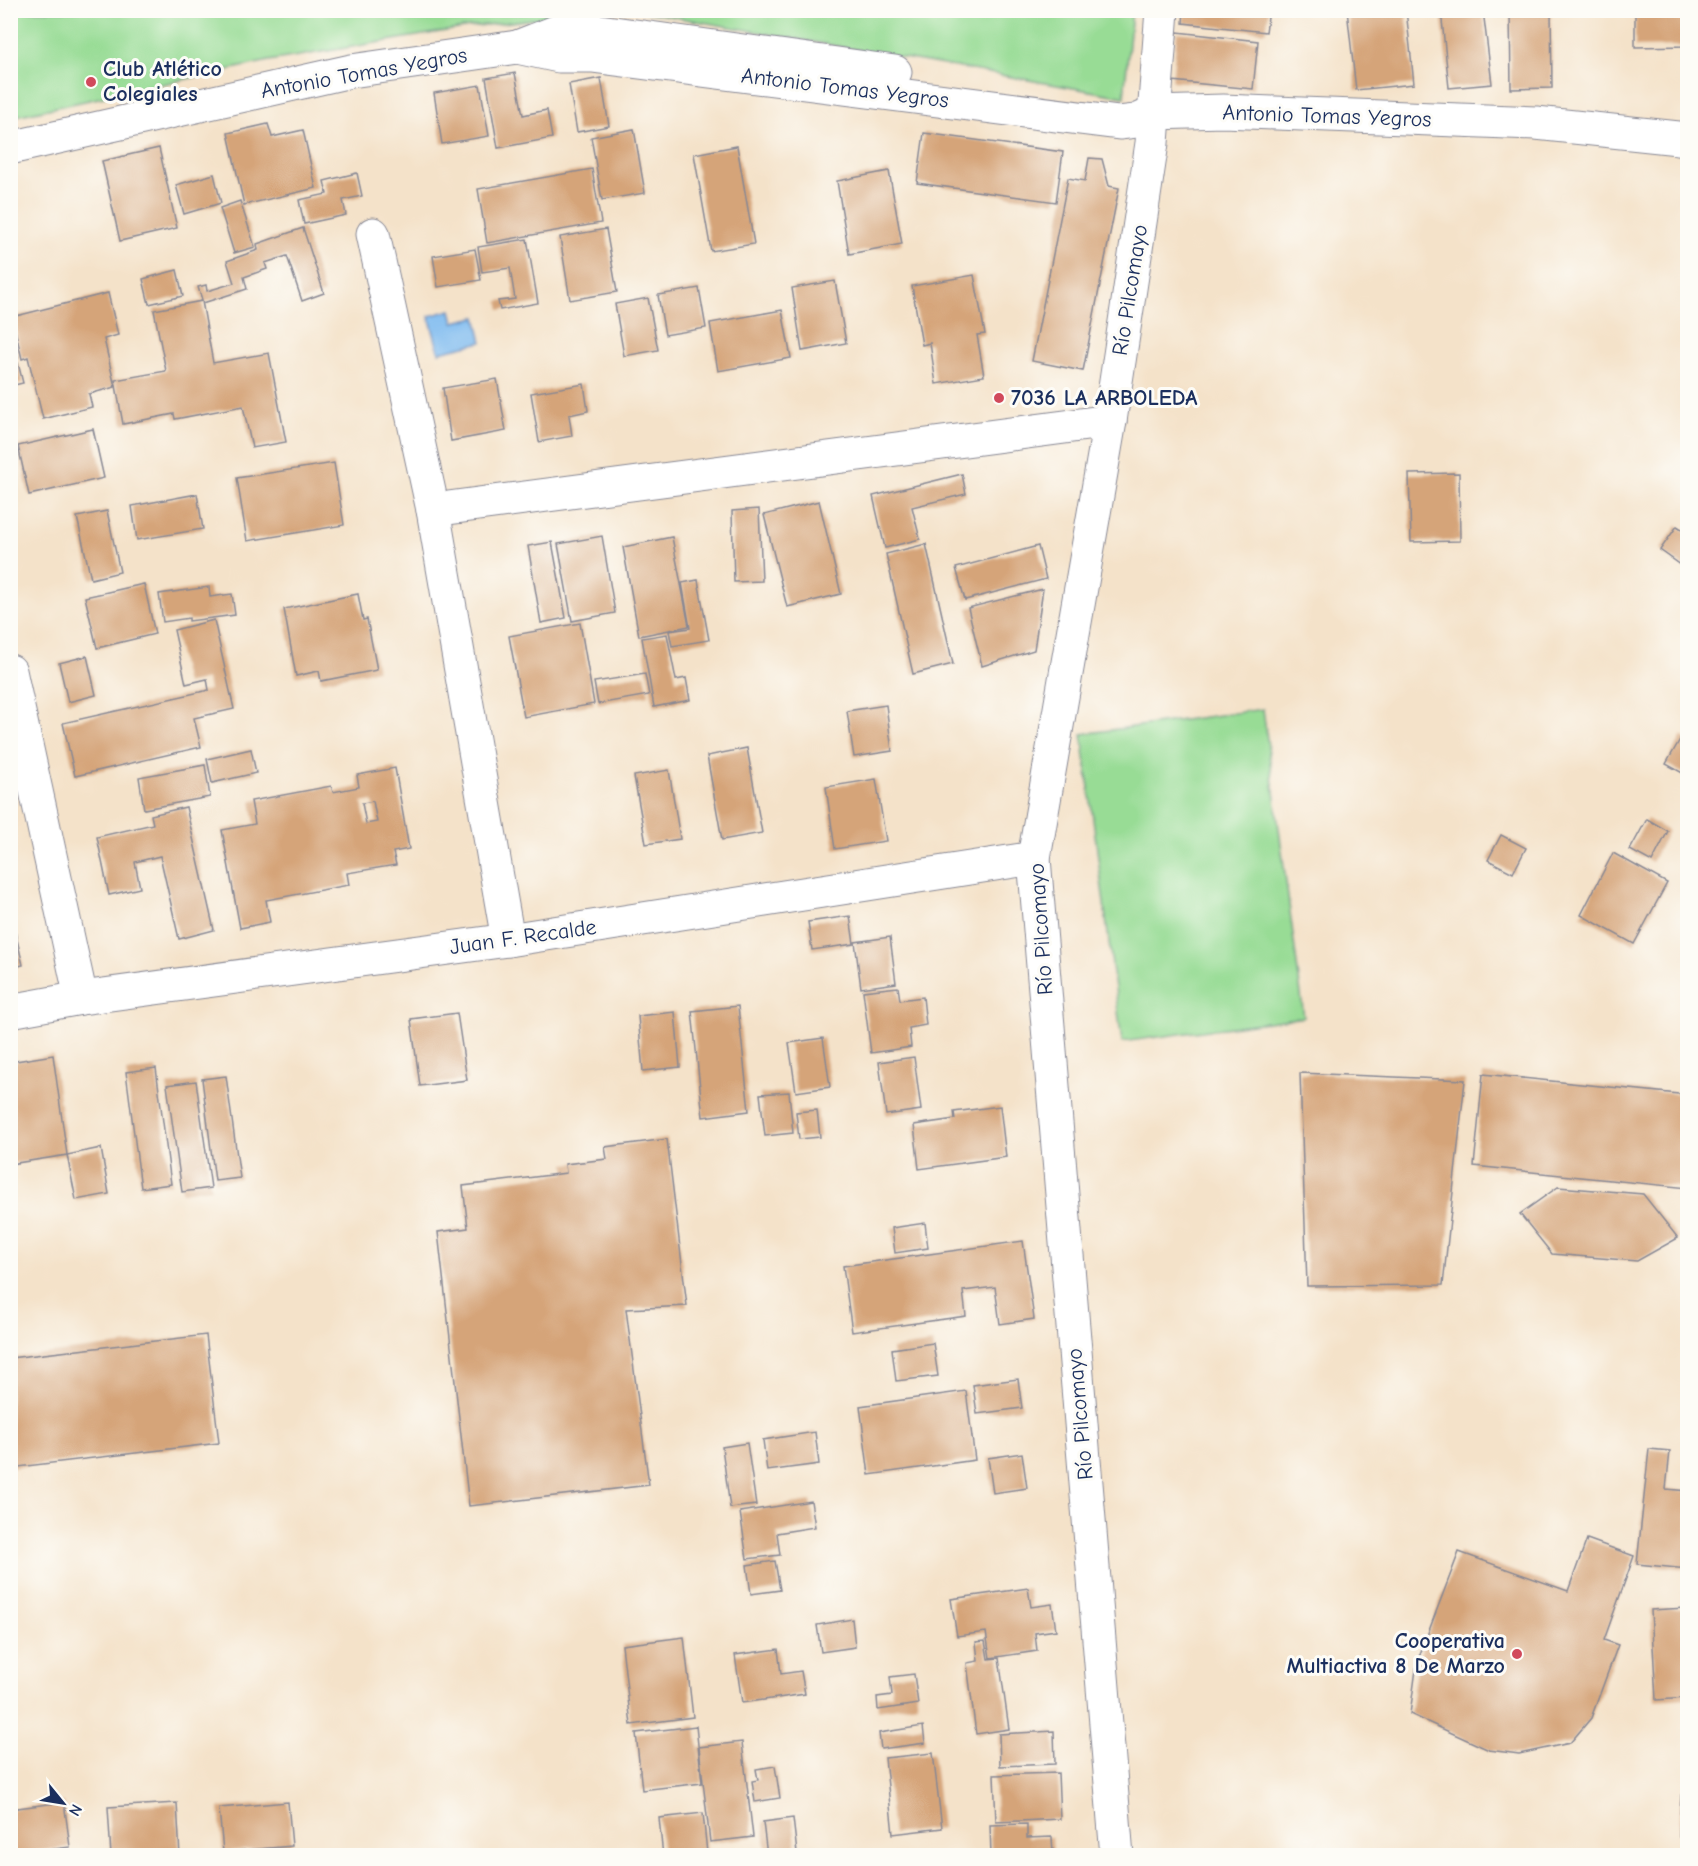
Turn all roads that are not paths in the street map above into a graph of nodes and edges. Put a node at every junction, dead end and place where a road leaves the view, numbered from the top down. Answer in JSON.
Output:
{"nodes":[{"id":1,"x":1162,"y":10,"type":"edge"},
{"id":2,"x":1154,"y":113,"type":"junction"},
{"id":3,"x":1688,"y":139,"type":"edge"},
{"id":4,"x":10,"y":148,"type":"edge"},
{"id":5,"x":373,"y":234,"type":"dead end"},
{"id":6,"x":1110,"y":421,"type":"junction"},
{"id":7,"x":433,"y":510,"type":"junction"},
{"id":8,"x":10,"y":671,"type":"edge"},
{"id":9,"x":1034,"y":858,"type":"junction"},
{"id":10,"x":508,"y":940,"type":"junction"},
{"id":11,"x":81,"y":998,"type":"junction"},
{"id":12,"x":10,"y":1011,"type":"edge"},
{"id":13,"x":1117,"y":1856,"type":"edge"}],
"edges":[{"from":1,"to":2,"type":"street","name":"Río Pilcomayo"},
{"from":2,"to":3,"type":"street","name":"Antonio Tomas Yegros"},
{"from":2,"to":4,"type":"street","name":"Antonio Tomas Yegros"},
{"from":2,"to":6,"type":"street","name":"Río Pilcomayo"},
{"from":5,"to":7,"type":"street"},
{"from":6,"to":7,"type":"street"},
{"from":6,"to":9,"type":"street","name":"Río Pilcomayo"},
{"from":7,"to":10,"type":"street"},
{"from":8,"to":11,"type":"street"},
{"from":9,"to":10,"type":"street","name":"Juan F. Recalde"},
{"from":9,"to":13,"type":"street","name":"Río Pilcomayo"},
{"from":10,"to":11,"type":"street","name":"Juan F. Recalde"},
{"from":11,"to":12,"type":"street","name":"Juan F. Recalde"}]}
